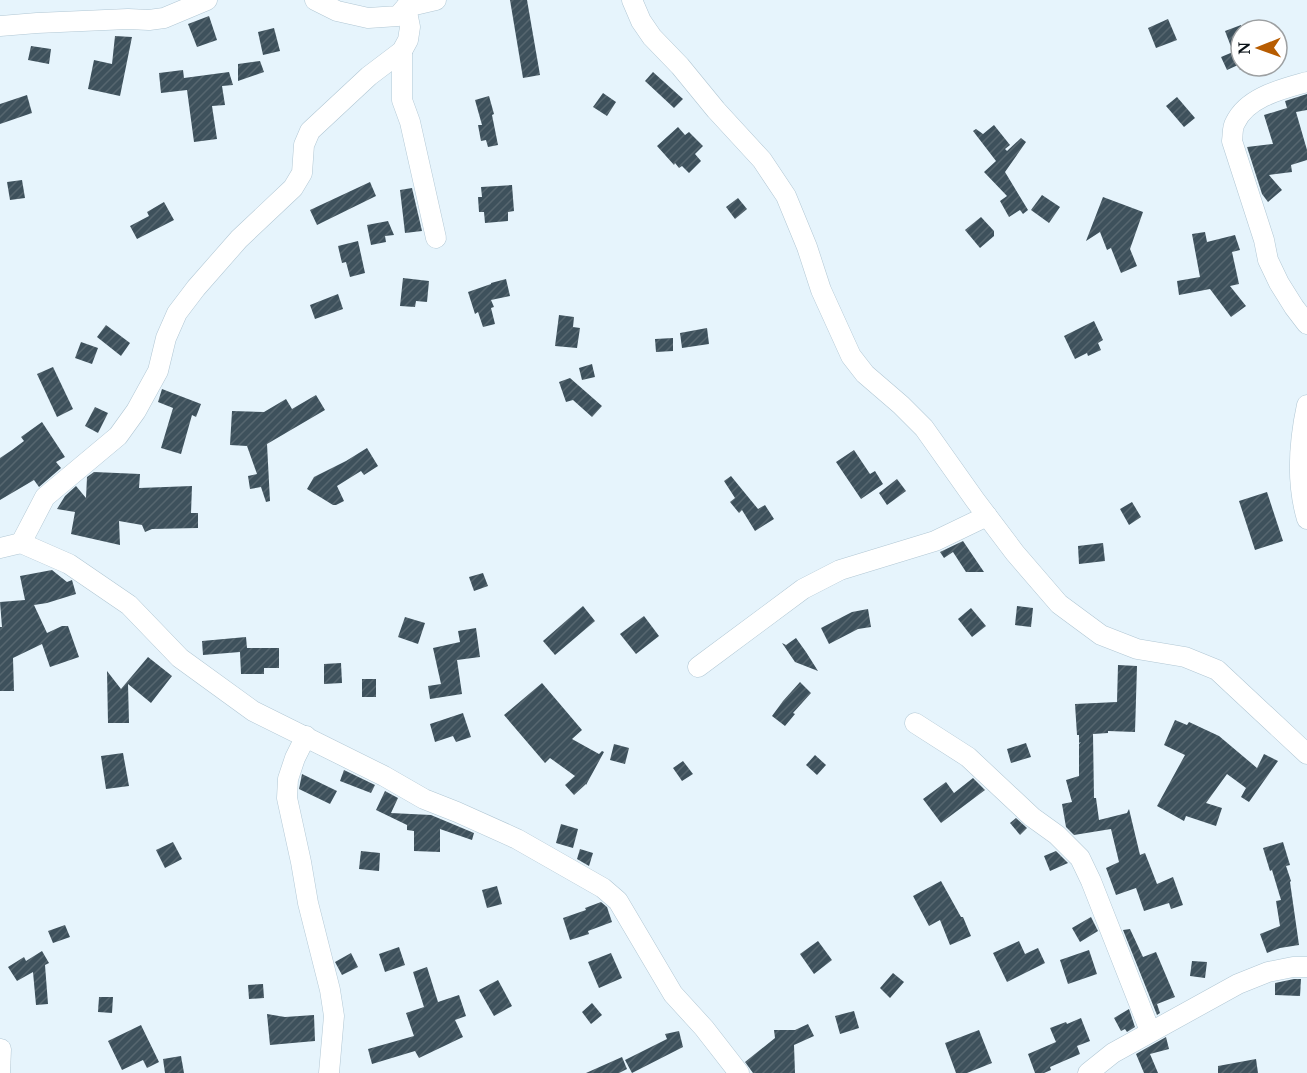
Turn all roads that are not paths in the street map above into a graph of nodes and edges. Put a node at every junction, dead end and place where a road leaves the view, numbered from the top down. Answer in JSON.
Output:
{"nodes":[{"id":1,"x":207,"y":0,"type":"edge"},
{"id":2,"x":315,"y":0,"type":"edge"},
{"id":3,"x":436,"y":0,"type":"edge"},
{"id":4,"x":632,"y":0,"type":"edge"},
{"id":5,"x":406,"y":7,"type":"junction"},
{"id":6,"x":0,"y":26,"type":"edge"},
{"id":7,"x":402,"y":51,"type":"junction"},
{"id":8,"x":1307,"y":82,"type":"edge"},
{"id":9,"x":436,"y":238,"type":"dead end"},
{"id":10,"x":1305,"y":319,"type":"edge"},
{"id":11,"x":1307,"y":405,"type":"edge"},
{"id":12,"x":987,"y":516,"type":"junction"},
{"id":13,"x":1307,"y":519,"type":"edge"},
{"id":14,"x":21,"y":543,"type":"junction"},
{"id":15,"x":0,"y":548,"type":"edge"},
{"id":16,"x":698,"y":667,"type":"dead end"},
{"id":17,"x":915,"y":723,"type":"dead end"},
{"id":18,"x":306,"y":736,"type":"junction"},
{"id":19,"x":1307,"y":754,"type":"edge"},
{"id":20,"x":1307,"y":967,"type":"edge"},
{"id":21,"x":1150,"y":1032,"type":"junction"},
{"id":22,"x":1,"y":1049,"type":"edge"},
{"id":23,"x":0,"y":1073,"type":"edge"},
{"id":24,"x":329,"y":1073,"type":"edge"},
{"id":25,"x":739,"y":1073,"type":"edge"},
{"id":26,"x":1088,"y":1073,"type":"edge"}],
"edges":[{"from":1,"to":6,"type":"street"},
{"from":2,"to":5,"type":"street"},
{"from":3,"to":5,"type":"street"},
{"from":4,"to":12,"type":"street"},
{"from":5,"to":7,"type":"street"},
{"from":7,"to":9,"type":"street"},
{"from":7,"to":14,"type":"street"},
{"from":8,"to":10,"type":"street"},
{"from":11,"to":13,"type":"street"},
{"from":12,"to":16,"type":"street"},
{"from":12,"to":19,"type":"street"},
{"from":14,"to":15,"type":"street"},
{"from":14,"to":18,"type":"street"},
{"from":17,"to":21,"type":"street"},
{"from":18,"to":24,"type":"street"},
{"from":18,"to":25,"type":"street"},
{"from":20,"to":21,"type":"street"},
{"from":21,"to":26,"type":"street"},
{"from":22,"to":23,"type":"street"}]}
